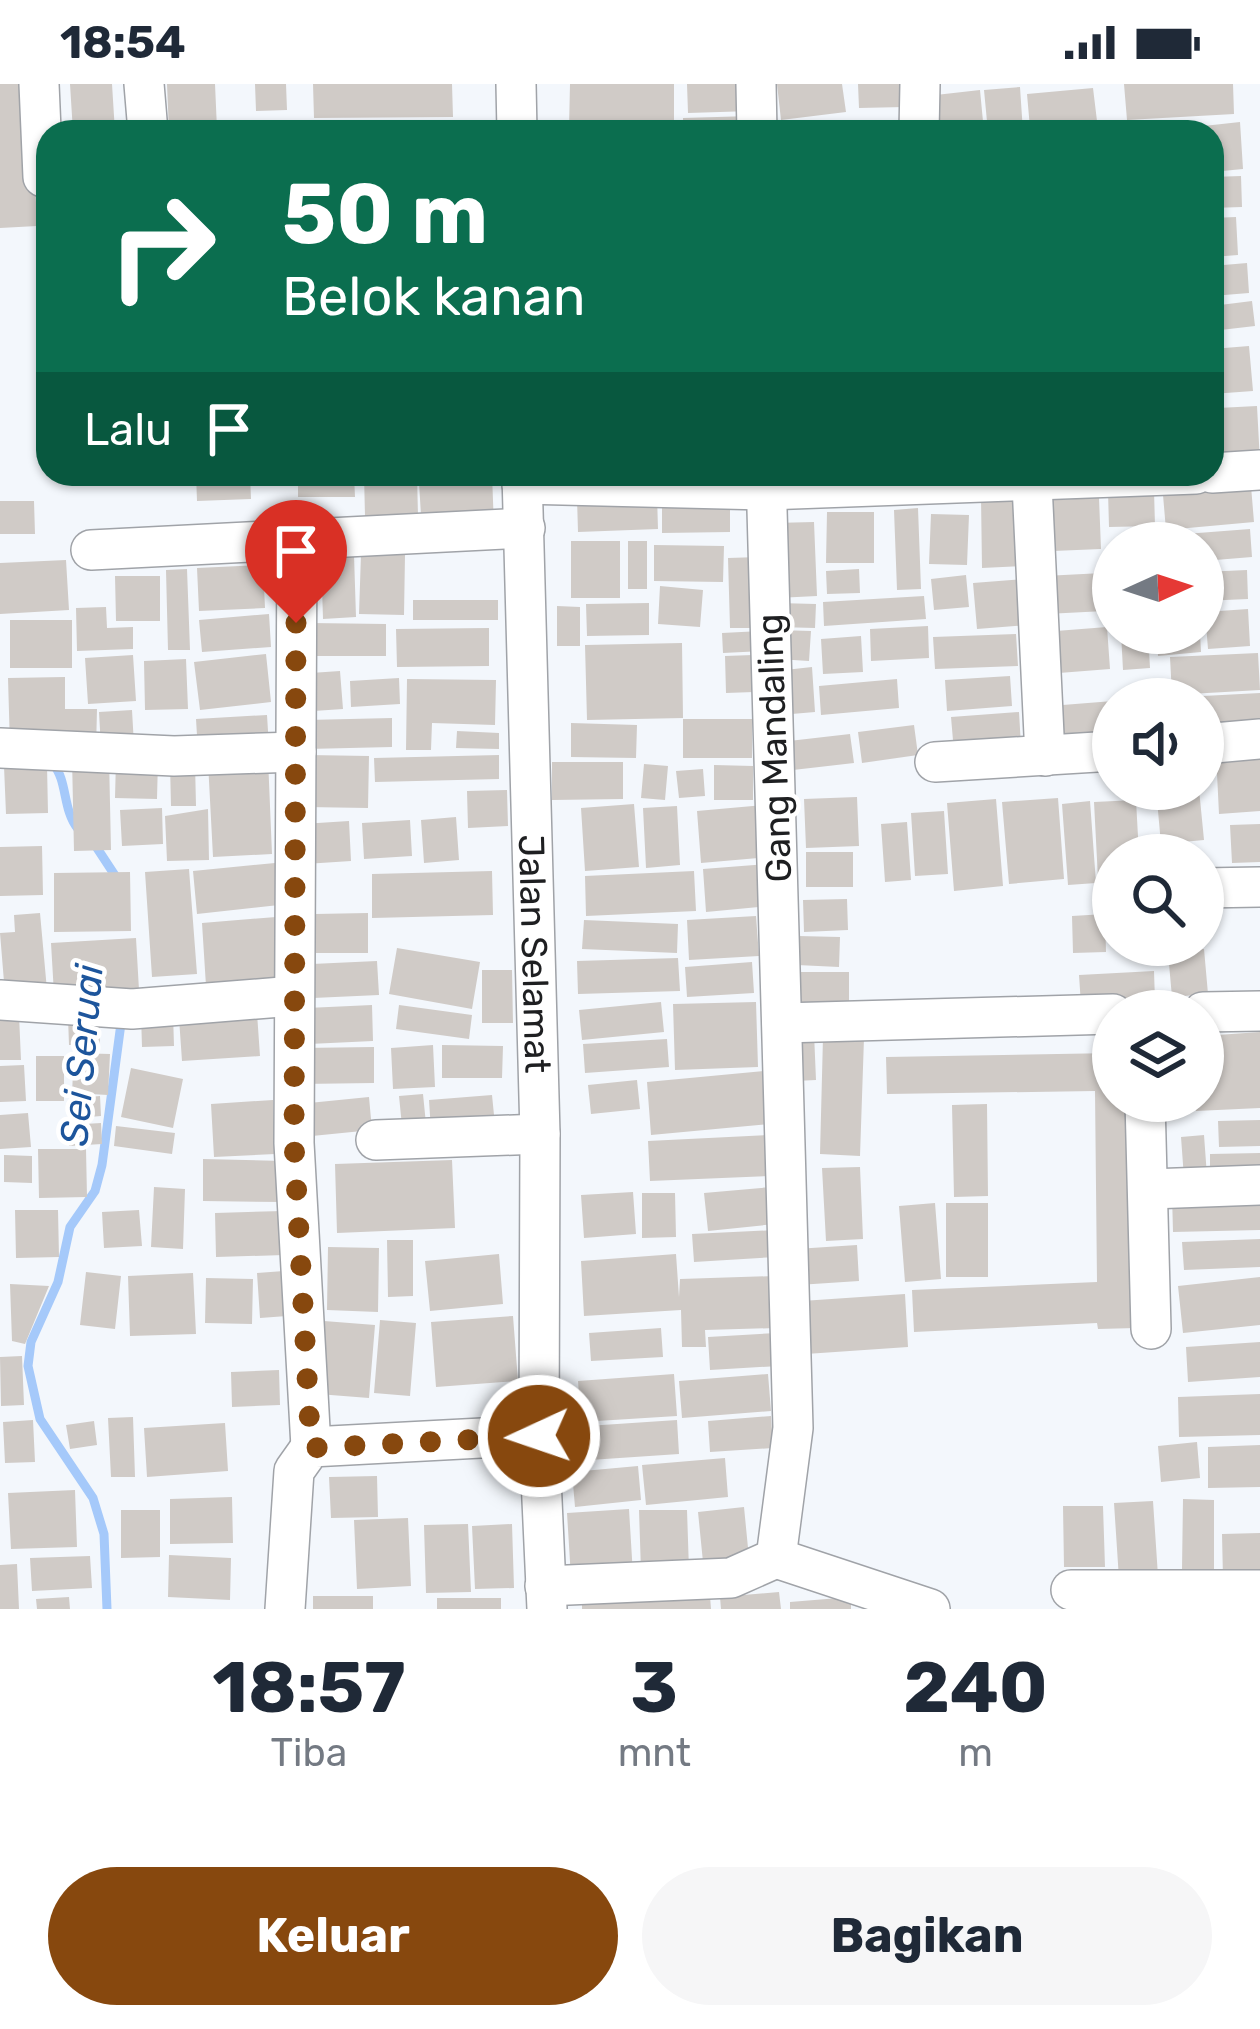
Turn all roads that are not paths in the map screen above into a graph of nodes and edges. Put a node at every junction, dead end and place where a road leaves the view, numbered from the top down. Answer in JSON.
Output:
{"nodes":[{"id":1,"x":39,"y":84,"type":"edge"},
{"id":2,"x":144,"y":84,"type":"edge"},
{"id":3,"x":516,"y":84,"type":"edge"},
{"id":4,"x":756,"y":84,"type":"edge"},
{"id":5,"x":920,"y":84,"type":"edge"},
{"id":6,"x":41,"y":120,"type":"edge"},
{"id":7,"x":147,"y":120,"type":"edge"},
{"id":8,"x":517,"y":120,"type":"edge"},
{"id":9,"x":757,"y":120,"type":"edge"},
{"id":10,"x":919,"y":120,"type":"edge"},
{"id":11,"x":1260,"y":470,"type":"edge"},
{"id":12,"x":1224,"y":472,"type":"edge"},
{"id":13,"x":522,"y":486,"type":"edge"},
{"id":14,"x":766,"y":486,"type":"edge"},
{"id":15,"x":1032,"y":486,"type":"edge"},
{"id":16,"x":525,"y":528,"type":"junction"},
{"id":17,"x":297,"y":537,"type":"junction"},
{"id":18,"x":91,"y":550,"type":"dead end"},
{"id":19,"x":1260,"y":739,"type":"edge"},
{"id":20,"x":1224,"y":742,"type":"edge"},
{"id":21,"x":0,"y":748,"type":"edge"},
{"id":22,"x":296,"y":752,"type":"junction"},
{"id":23,"x":1092,"y":753,"type":"edge"},
{"id":24,"x":1045,"y":756,"type":"junction"},
{"id":25,"x":934,"y":762,"type":"dead end"},
{"id":26,"x":1260,"y":887,"type":"edge"},
{"id":27,"x":1224,"y":888,"type":"edge"},
{"id":28,"x":294,"y":996,"type":"junction"},
{"id":29,"x":0,"y":1000,"type":"edge"},
{"id":30,"x":1260,"y":1011,"type":"edge"},
{"id":31,"x":1224,"y":1012,"type":"edge"},
{"id":32,"x":1092,"y":1015,"type":"edge"},
{"id":33,"x":782,"y":1023,"type":"junction"},
{"id":34,"x":1146,"y":1122,"type":"edge"},
{"id":35,"x":540,"y":1134,"type":"junction"},
{"id":36,"x":376,"y":1140,"type":"dead end"},
{"id":37,"x":1260,"y":1185,"type":"edge"},
{"id":38,"x":1150,"y":1189,"type":"junction"},
{"id":39,"x":1150,"y":1329,"type":"dead end"},
{"id":40,"x":539,"y":1436,"type":"junction"},
{"id":41,"x":311,"y":1448,"type":"junction"},
{"id":42,"x":776,"y":1558,"type":"junction"},
{"id":43,"x":1071,"y":1590,"type":"dead end"},
{"id":44,"x":1260,"y":1590,"type":"edge"},
{"id":45,"x":546,"y":1598,"type":"edge"},
{"id":46,"x":285,"y":1609,"type":"edge"},
{"id":47,"x":930,"y":1609,"type":"edge"}],
"edges":[{"from":1,"to":6,"type":"street"},
{"from":2,"to":7,"type":"street"},
{"from":3,"to":8,"type":"street"},
{"from":4,"to":9,"type":"street"},
{"from":5,"to":10,"type":"street"},
{"from":11,"to":12,"type":"street"},
{"from":13,"to":16,"type":"street","name":"Jalan Selamat"},
{"from":14,"to":33,"type":"street","name":"Gang Mandaling"},
{"from":15,"to":24,"type":"street"},
{"from":16,"to":17,"type":"street"},
{"from":16,"to":35,"type":"street","name":"Jalan Selamat"},
{"from":17,"to":18,"type":"street"},
{"from":17,"to":22,"type":"street"},
{"from":19,"to":20,"type":"street"},
{"from":21,"to":22,"type":"street"},
{"from":22,"to":28,"type":"street"},
{"from":23,"to":24,"type":"street"},
{"from":24,"to":25,"type":"street"},
{"from":26,"to":27,"type":"street"},
{"from":28,"to":29,"type":"street"},
{"from":28,"to":41,"type":"street"},
{"from":30,"to":31,"type":"street"},
{"from":32,"to":33,"type":"street"},
{"from":33,"to":42,"type":"street","name":"Gang Mandaling"},
{"from":34,"to":38,"type":"street"},
{"from":35,"to":36,"type":"street"},
{"from":35,"to":40,"type":"street","name":"Jalan Selamat"},
{"from":37,"to":38,"type":"street"},
{"from":38,"to":39,"type":"street"},
{"from":40,"to":41,"type":"street"},
{"from":40,"to":45,"type":"street","name":"Jalan Selamat"},
{"from":41,"to":46,"type":"street"},
{"from":42,"to":45,"type":"street"},
{"from":42,"to":47,"type":"street"},
{"from":43,"to":44,"type":"street"}]}
